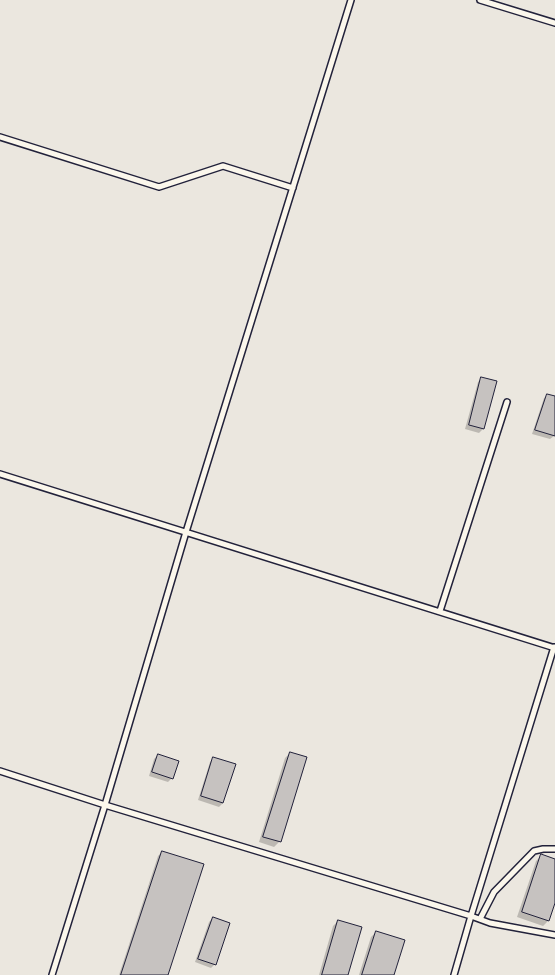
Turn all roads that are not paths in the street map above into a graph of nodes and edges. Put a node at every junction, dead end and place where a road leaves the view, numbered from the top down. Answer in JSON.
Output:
{"nodes":[{"id":1,"x":351,"y":0,"type":"edge"},
{"id":2,"x":480,"y":0,"type":"edge"},
{"id":3,"x":555,"y":23,"type":"edge"},
{"id":4,"x":0,"y":137,"type":"edge"},
{"id":5,"x":293,"y":188,"type":"junction"},
{"id":6,"x":507,"y":402,"type":"dead end"},
{"id":7,"x":0,"y":474,"type":"edge"},
{"id":8,"x":186,"y":532,"type":"junction"},
{"id":9,"x":440,"y":612,"type":"junction"},
{"id":10,"x":554,"y":647,"type":"edge"},
{"id":11,"x":0,"y":771,"type":"edge"},
{"id":12,"x":105,"y":805,"type":"junction"},
{"id":13,"x":555,"y":849,"type":"edge"},
{"id":14,"x":471,"y":916,"type":"junction"},
{"id":15,"x":480,"y":919,"type":"junction"},
{"id":16,"x":555,"y":935,"type":"edge"},
{"id":17,"x":52,"y":975,"type":"edge"},
{"id":18,"x":454,"y":975,"type":"edge"}],
"edges":[{"from":1,"to":5,"type":"lane"},
{"from":2,"to":3,"type":"lane"},
{"from":4,"to":5,"type":"lane"},
{"from":5,"to":8,"type":"lane"},
{"from":6,"to":9,"type":"lane"},
{"from":7,"to":8,"type":"lane"},
{"from":8,"to":9,"type":"lane"},
{"from":8,"to":12,"type":"lane"},
{"from":9,"to":10,"type":"lane"},
{"from":10,"to":14,"type":"lane"},
{"from":11,"to":12,"type":"lane"},
{"from":12,"to":14,"type":"lane"},
{"from":12,"to":17,"type":"lane"},
{"from":13,"to":15,"type":"lane"},
{"from":14,"to":15,"type":"lane"},
{"from":14,"to":18,"type":"lane"},
{"from":15,"to":16,"type":"lane"}]}
